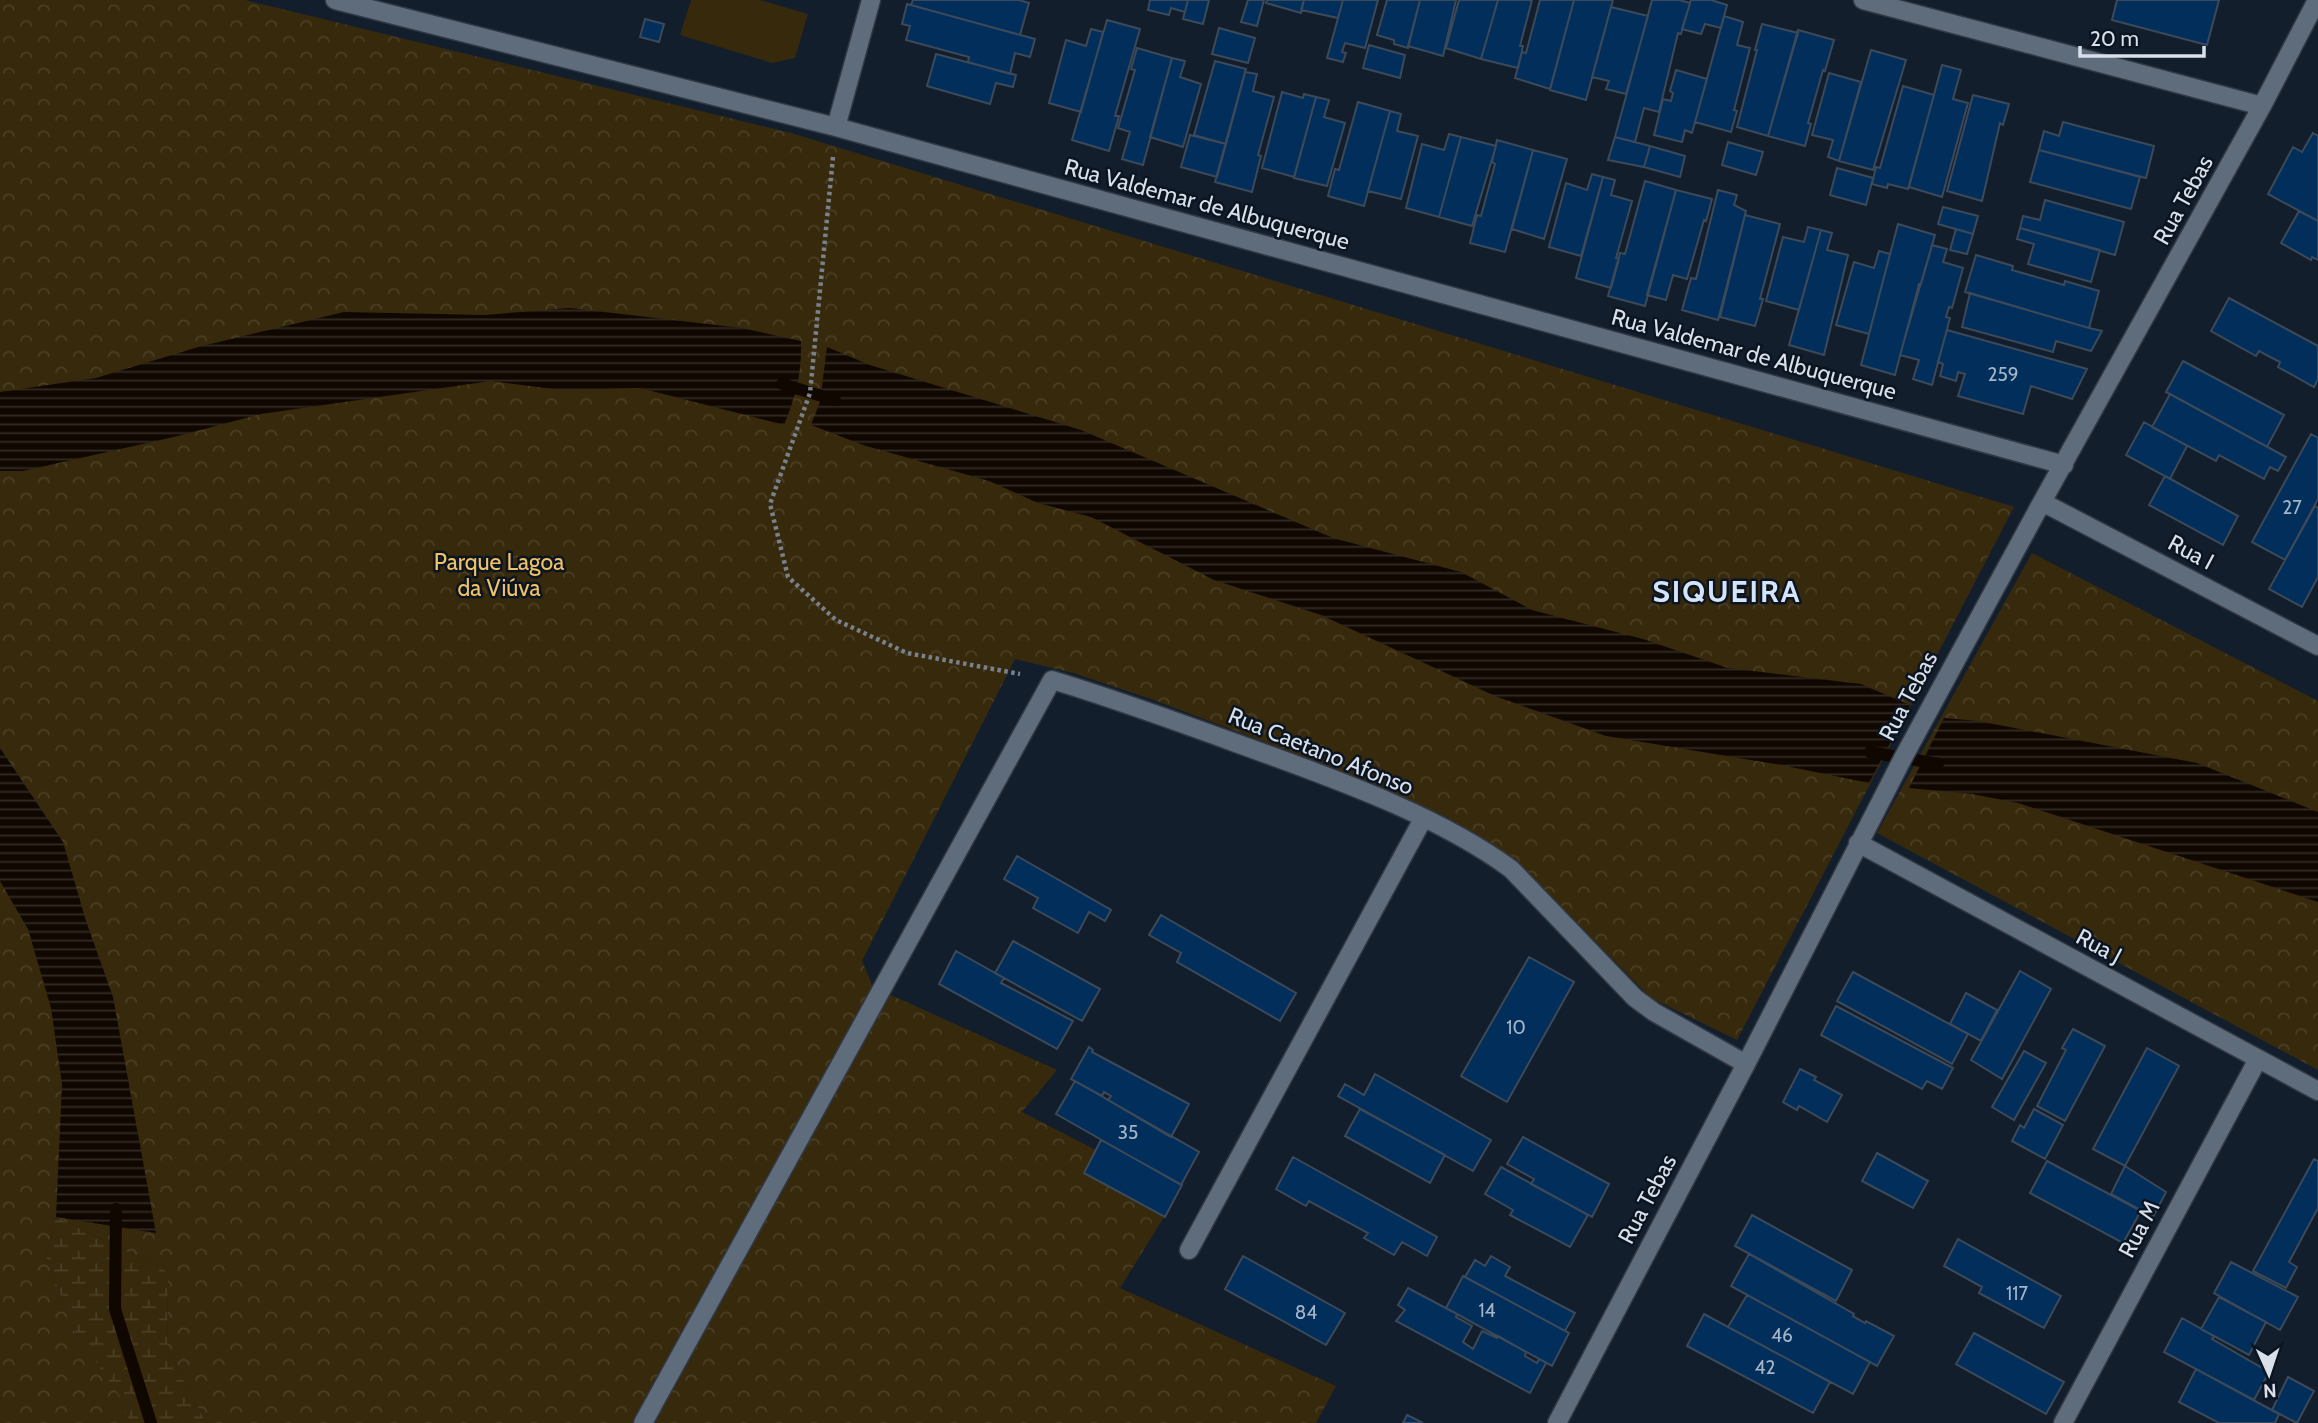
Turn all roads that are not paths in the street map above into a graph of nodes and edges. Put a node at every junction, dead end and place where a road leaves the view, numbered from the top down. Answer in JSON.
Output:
{"nodes":[{"id":1,"x":335,"y":0,"type":"edge"},
{"id":2,"x":871,"y":0,"type":"edge"},
{"id":3,"x":1863,"y":0,"type":"edge"},
{"id":4,"x":2317,"y":0,"type":"edge"},
{"id":5,"x":2263,"y":106,"type":"junction"},
{"id":6,"x":836,"y":127,"type":"junction"},
{"id":7,"x":2064,"y":465,"type":"junction"},
{"id":8,"x":2042,"y":502,"type":"junction"},
{"id":9,"x":2318,"y":646,"type":"edge"},
{"id":10,"x":1423,"y":819,"type":"junction"},
{"id":11,"x":1858,"y":843,"type":"junction"},
{"id":12,"x":2258,"y":1059,"type":"junction"},
{"id":13,"x":1746,"y":1064,"type":"junction"},
{"id":14,"x":2318,"y":1091,"type":"edge"},
{"id":15,"x":1189,"y":1250,"type":"dead end"},
{"id":16,"x":643,"y":1423,"type":"edge"},
{"id":17,"x":1557,"y":1423,"type":"edge"},
{"id":18,"x":2063,"y":1423,"type":"edge"}],
"edges":[{"from":1,"to":6,"type":"street","name":"Rua Valdemar de Albuquerque"},
{"from":2,"to":6,"type":"street"},
{"from":3,"to":5,"type":"street"},
{"from":4,"to":5,"type":"street","name":"Rua Tebas"},
{"from":5,"to":7,"type":"street","name":"Rua Tebas"},
{"from":6,"to":7,"type":"street","name":"Rua Valdemar de Albuquerque"},
{"from":7,"to":8,"type":"street","name":"Rua Tebas"},
{"from":8,"to":9,"type":"street","name":"Rua I"},
{"from":8,"to":11,"type":"street","name":"Rua Tebas"},
{"from":10,"to":13,"type":"street","name":"Rua Caetano Afonso"},
{"from":10,"to":15,"type":"street"},
{"from":10,"to":16,"type":"street","name":"Rua Caetano Afonso"},
{"from":11,"to":12,"type":"street","name":"Rua J"},
{"from":11,"to":13,"type":"street","name":"Rua Tebas"},
{"from":12,"to":14,"type":"street","name":"Rua J"},
{"from":12,"to":18,"type":"street","name":"Rua M"},
{"from":13,"to":17,"type":"street","name":"Rua Tebas"}]}
